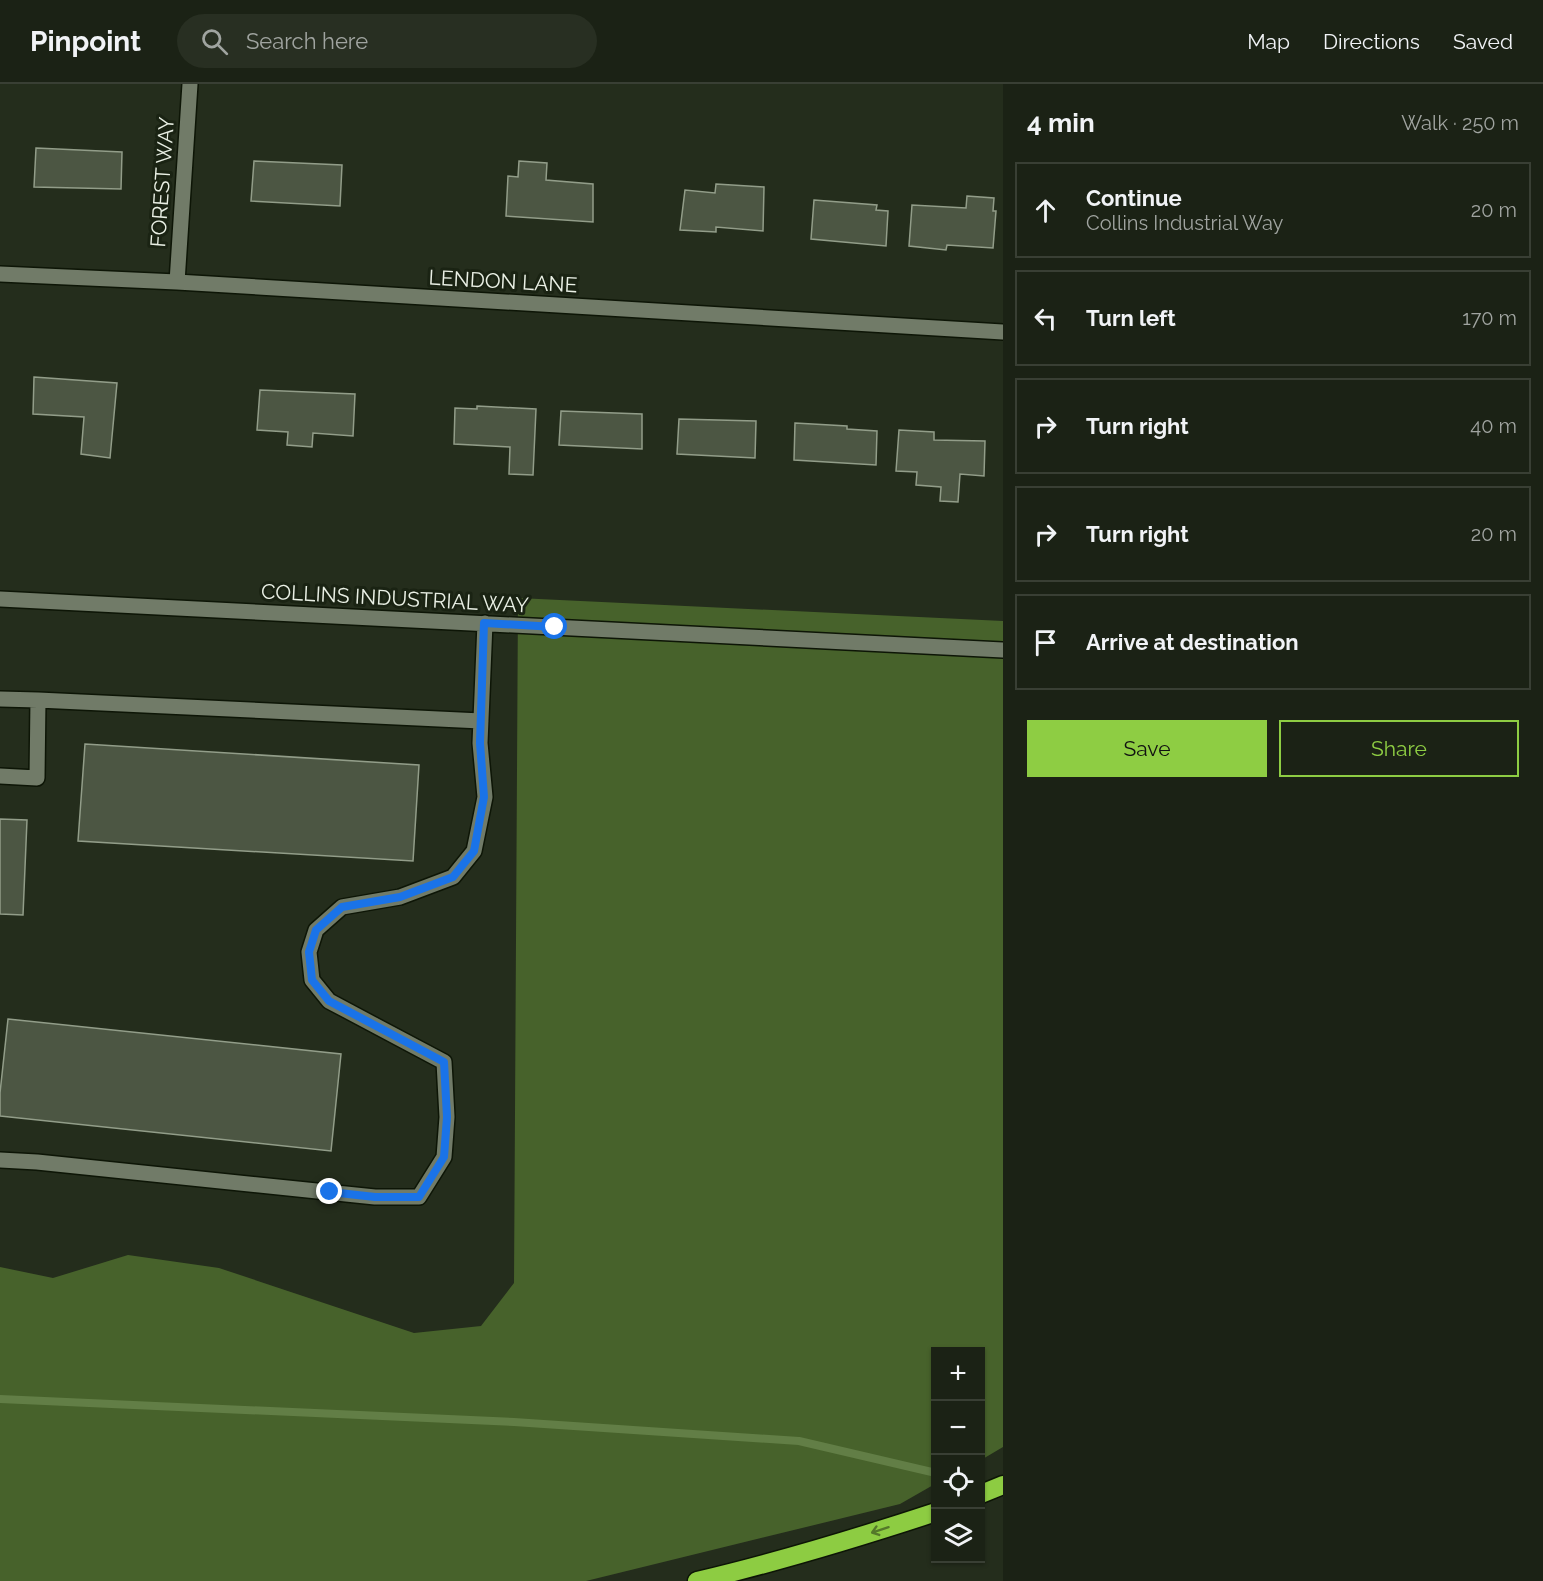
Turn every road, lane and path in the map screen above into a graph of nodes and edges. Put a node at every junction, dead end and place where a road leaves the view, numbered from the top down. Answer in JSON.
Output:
{"nodes":[{"id":1,"x":190,"y":84,"type":"edge"},
{"id":2,"x":0,"y":274,"type":"edge"},
{"id":3,"x":177,"y":282,"type":"junction"},
{"id":4,"x":1003,"y":332,"type":"edge"},
{"id":5,"x":0,"y":599,"type":"edge"},
{"id":6,"x":484,"y":623,"type":"junction"},
{"id":7,"x":1003,"y":650,"type":"edge"},
{"id":8,"x":0,"y":699,"type":"edge"},
{"id":9,"x":38,"y":700,"type":"junction"},
{"id":10,"x":481,"y":721,"type":"junction"},
{"id":11,"x":0,"y":776,"type":"edge"},
{"id":12,"x":0,"y":1160,"type":"edge"},
{"id":13,"x":1003,"y":1485,"type":"edge"},
{"id":14,"x":985,"y":1492,"type":"edge"},
{"id":15,"x":931,"y":1514,"type":"edge"},
{"id":16,"x":697,"y":1581,"type":"edge"}],
"edges":[{"from":1,"to":3,"type":"street","name":"FOREST WAY"},
{"from":2,"to":3,"type":"street","name":"LENDON LANE"},
{"from":3,"to":4,"type":"street","name":"LENDON LANE"},
{"from":5,"to":6,"type":"street","name":"COLLINS INDUSTRIAL WAY"},
{"from":6,"to":7,"type":"street","name":"COLLINS INDUSTRIAL WAY"},
{"from":6,"to":10,"type":"street"},
{"from":8,"to":9,"type":"street"},
{"from":9,"to":10,"type":"street"},
{"from":9,"to":11,"type":"street"},
{"from":10,"to":12,"type":"street"},
{"from":13,"to":14,"type":"highway"},
{"from":15,"to":16,"type":"highway","one_way":true}]}
